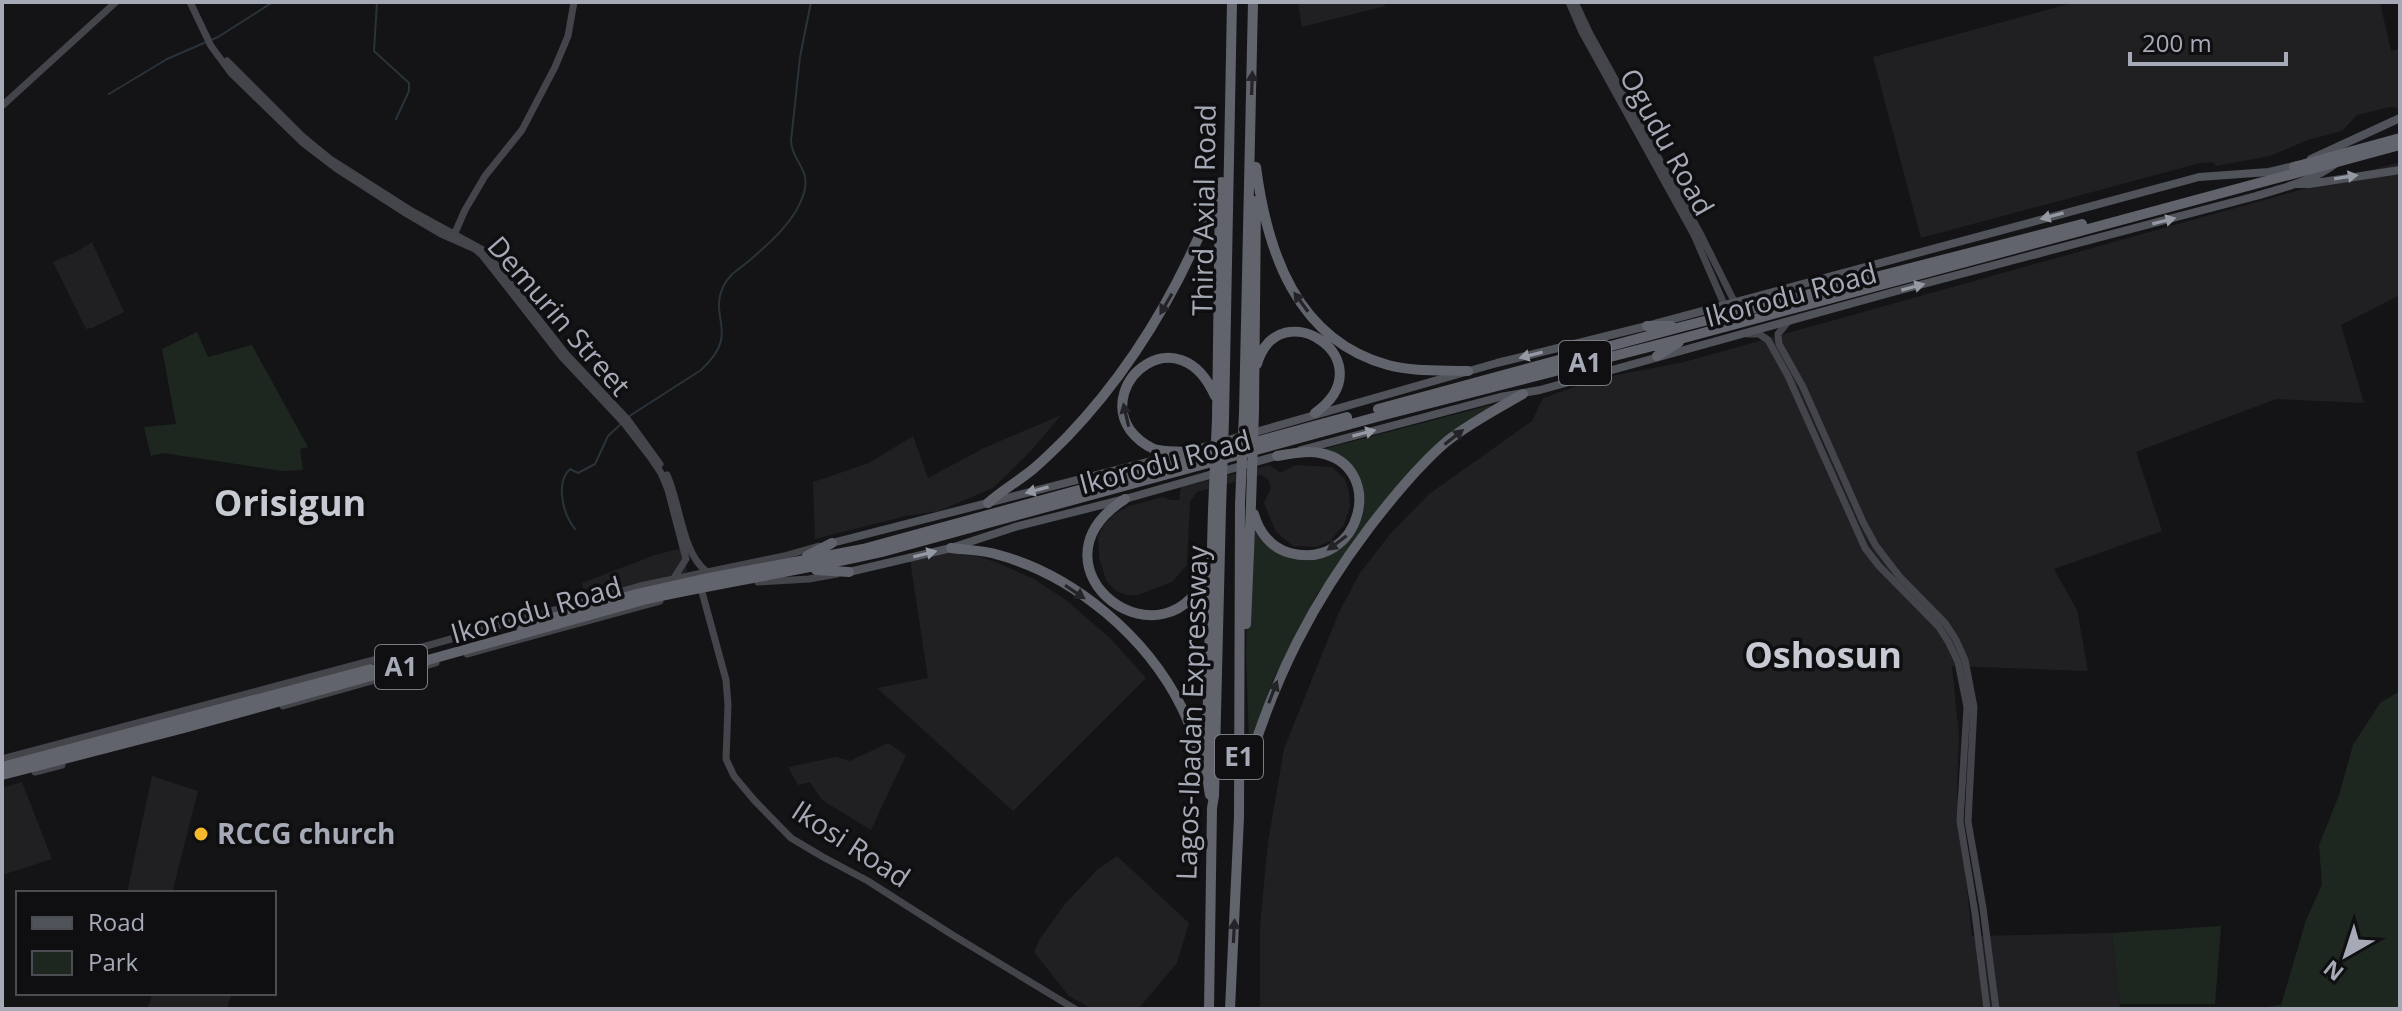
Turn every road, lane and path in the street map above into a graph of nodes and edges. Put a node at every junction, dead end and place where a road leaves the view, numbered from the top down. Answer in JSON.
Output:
{"nodes":[{"id":1,"x":116,"y":2,"type":"edge"},
{"id":2,"x":193,"y":2,"type":"edge"},
{"id":3,"x":574,"y":2,"type":"edge"},
{"id":4,"x":1232,"y":2,"type":"edge"},
{"id":5,"x":1253,"y":2,"type":"edge"},
{"id":6,"x":1572,"y":2,"type":"edge"},
{"id":7,"x":212,"y":42,"type":"junction"},
{"id":8,"x":2,"y":106,"type":"edge"},
{"id":9,"x":1251,"y":113,"type":"junction"},
{"id":10,"x":2400,"y":118,"type":"edge"},
{"id":11,"x":1228,"y":135,"type":"junction"},
{"id":12,"x":2397,"y":142,"type":"edge"},
{"id":13,"x":2335,"y":164,"type":"junction"},
{"id":14,"x":1256,"y":167,"type":"junction"},
{"id":15,"x":2293,"y":167,"type":"junction"},
{"id":16,"x":2398,"y":170,"type":"edge"},
{"id":17,"x":1221,"y":182,"type":"junction"},
{"id":18,"x":2297,"y":184,"type":"junction"},
{"id":19,"x":454,"y":235,"type":"junction"},
{"id":20,"x":1729,"y":303,"type":"junction"},
{"id":21,"x":1787,"y":323,"type":"junction"},
{"id":22,"x":1647,"y":326,"type":"junction"},
{"id":23,"x":1683,"y":332,"type":"junction"},
{"id":24,"x":1738,"y":335,"type":"junction"},
{"id":25,"x":1657,"y":356,"type":"junction"},
{"id":26,"x":1468,"y":371,"type":"junction"},
{"id":27,"x":1254,"y":378,"type":"junction"},
{"id":28,"x":1523,"y":394,"type":"junction"},
{"id":29,"x":1217,"y":399,"type":"junction"},
{"id":30,"x":1249,"y":412,"type":"junction"},
{"id":31,"x":1315,"y":413,"type":"junction"},
{"id":32,"x":619,"y":414,"type":"junction"},
{"id":33,"x":1220,"y":419,"type":"junction"},
{"id":34,"x":626,"y":422,"type":"junction"},
{"id":35,"x":1186,"y":452,"type":"junction"},
{"id":36,"x":1277,"y":456,"type":"junction"},
{"id":37,"x":1125,"y":499,"type":"junction"},
{"id":38,"x":988,"y":503,"type":"junction"},
{"id":39,"x":1246,"y":504,"type":"junction"},
{"id":40,"x":1217,"y":509,"type":"junction"},
{"id":41,"x":832,"y":543,"type":"junction"},
{"id":42,"x":951,"y":548,"type":"junction"},
{"id":43,"x":1212,"y":557,"type":"junction"},
{"id":44,"x":800,"y":565,"type":"junction"},
{"id":45,"x":849,"y":572,"type":"junction"},
{"id":46,"x":704,"y":574,"type":"junction"},
{"id":47,"x":674,"y":578,"type":"junction"},
{"id":48,"x":702,"y":592,"type":"junction"},
{"id":49,"x":2,"y":759,"type":"edge"},
{"id":50,"x":1248,"y":766,"type":"junction"},
{"id":51,"x":2,"y":767,"type":"edge"},
{"id":52,"x":42,"y":768,"type":"junction"},
{"id":53,"x":1206,"y":771,"type":"junction"},
{"id":54,"x":2,"y":778,"type":"edge"},
{"id":55,"x":1212,"y":808,"type":"junction"},
{"id":56,"x":1239,"y":817,"type":"junction"},
{"id":57,"x":1977,"y":897,"type":"junction"},
{"id":58,"x":1075,"y":1009,"type":"edge"},
{"id":59,"x":1209,"y":1009,"type":"edge"},
{"id":60,"x":1230,"y":1009,"type":"edge"},
{"id":61,"x":1987,"y":1009,"type":"edge"},
{"id":62,"x":1996,"y":1009,"type":"edge"}],
"edges":[{"from":1,"to":8,"type":"street"},
{"from":2,"to":7,"type":"street","name":"Demurin Street"},
{"from":3,"to":19,"type":"street"},
{"from":4,"to":11,"type":"highway","name":"Third Axial Road"},
{"from":9,"to":5,"type":"highway","name":"Third Axial Road","one_way":true},
{"from":6,"to":20,"type":"street","name":"Ogudu Road"},
{"from":7,"to":19,"type":"street","name":"Demurin Street"},
{"from":7,"to":32,"type":"street","name":"Demurin Street"},
{"from":9,"to":14,"type":"highway"},
{"from":9,"to":30,"type":"highway","name":"Third Axial Road"},
{"from":10,"to":15,"type":"main road"},
{"from":11,"to":17,"type":"highway"},
{"from":11,"to":33,"type":"highway","name":"Third Axial Road"},
{"from":12,"to":13,"type":"highway","name":"Ikorodu Road","number":"A1"},
{"from":12,"to":15,"type":"highway","name":"Ikorodu Road","number":"A1"},
{"from":13,"to":18,"type":"main road","name":"Ikorodu Road"},
{"from":13,"to":23,"type":"highway","name":"Ikorodu Road","number":"A1"},
{"from":26,"to":14,"type":"highway","one_way":true},
{"from":14,"to":27,"type":"highway"},
{"from":15,"to":20,"type":"main road","name":"Ikorodu Road","one_way":true},
{"from":15,"to":23,"type":"highway","name":"Ikorodu Road","number":"A1"},
{"from":18,"to":16,"type":"main road","one_way":true},
{"from":17,"to":29,"type":"highway"},
{"from":17,"to":38,"type":"highway","one_way":true},
{"from":21,"to":18,"type":"main road","name":"Ikorodu Road","one_way":true},
{"from":19,"to":32,"type":"street","name":"Demurin Street"},
{"from":20,"to":22,"type":"main road","name":"Ikorodu Road"},
{"from":21,"to":24,"type":"main road","name":"Ikorodu Road"},
{"from":21,"to":57,"type":"street"},
{"from":22,"to":23,"type":"highway"},
{"from":22,"to":26,"type":"main road","name":"Ikorodu Road","one_way":true},
{"from":23,"to":25,"type":"highway"},
{"from":23,"to":44,"type":"highway","name":"Ikorodu Road","number":"A1"},
{"from":24,"to":25,"type":"main road","name":"Ikorodu Road"},
{"from":24,"to":57,"type":"street"},
{"from":25,"to":28,"type":"main road","name":"Ikorodu Road"},
{"from":26,"to":31,"type":"main road","name":"Ikorodu Road"},
{"from":27,"to":30,"type":"highway"},
{"from":27,"to":31,"type":"highway"},
{"from":36,"to":28,"type":"main road","name":"Ikorodu Road","one_way":true},
{"from":50,"to":28,"type":"highway","one_way":true},
{"from":29,"to":33,"type":"highway"},
{"from":35,"to":29,"type":"highway","one_way":true},
{"from":30,"to":39,"type":"highway","name":"Lagos-Ibadan Expressway","bridge":true},
{"from":31,"to":35,"type":"main road","name":"Ikorodu Road"},
{"from":32,"to":34,"type":"street","name":"Demurin Street"},
{"from":33,"to":40,"type":"highway","name":"Lagos-Ibadan Expressway","bridge":true},
{"from":34,"to":46,"type":"street","name":"Demurin Street"},
{"from":34,"to":47,"type":"street","name":"Demurin Street"},
{"from":35,"to":38,"type":"main road","name":"Ikorodu Road","one_way":true},
{"from":36,"to":37,"type":"main road","name":"Ikorodu Road"},
{"from":36,"to":39,"type":"highway","one_way":true},
{"from":37,"to":42,"type":"main road","name":"Ikorodu Road"},
{"from":37,"to":43,"type":"highway"},
{"from":38,"to":41,"type":"main road","name":"Ikorodu Road"},
{"from":39,"to":50,"type":"highway"},
{"from":39,"to":56,"type":"highway","name":"Lagos-Ibadan Expressway","number":"E1"},
{"from":40,"to":43,"type":"highway"},
{"from":40,"to":55,"type":"highway","name":"Lagos-Ibadan Expressway","number":"E1"},
{"from":41,"to":44,"type":"highway"},
{"from":41,"to":46,"type":"street","name":"Ikorodu Road"},
{"from":45,"to":42,"type":"main road","name":"Ikorodu Road","one_way":true},
{"from":42,"to":53,"type":"highway","one_way":true},
{"from":43,"to":53,"type":"highway"},
{"from":44,"to":45,"type":"highway"},
{"from":44,"to":46,"type":"highway","name":"Ikorodu Road","number":"A1"},
{"from":44,"to":52,"type":"highway","name":"Ikorodu Road","number":"A1"},
{"from":45,"to":48,"type":"street","name":"Ikorodu Road"},
{"from":46,"to":47,"type":"street","name":"Ikorodu Road"},
{"from":46,"to":51,"type":"highway","name":"Ikorodu Road","number":"A1"},
{"from":47,"to":49,"type":"street","name":"Ikorodu Road"},
{"from":48,"to":52,"type":"street","name":"Ikorodu Road"},
{"from":48,"to":58,"type":"street","name":"Ikosi Road"},
{"from":50,"to":56,"type":"highway"},
{"from":52,"to":54,"type":"highway","name":"Ikorodu Road","number":"A1"},
{"from":53,"to":55,"type":"highway"},
{"from":55,"to":59,"type":"highway","name":"Lagos-Ibadan Expressway","number":"E1"},
{"from":60,"to":56,"type":"highway","name":"Lagos-Ibadan Expressway","number":"E1","one_way":true},
{"from":57,"to":61,"type":"street"},
{"from":57,"to":62,"type":"street"}]}
